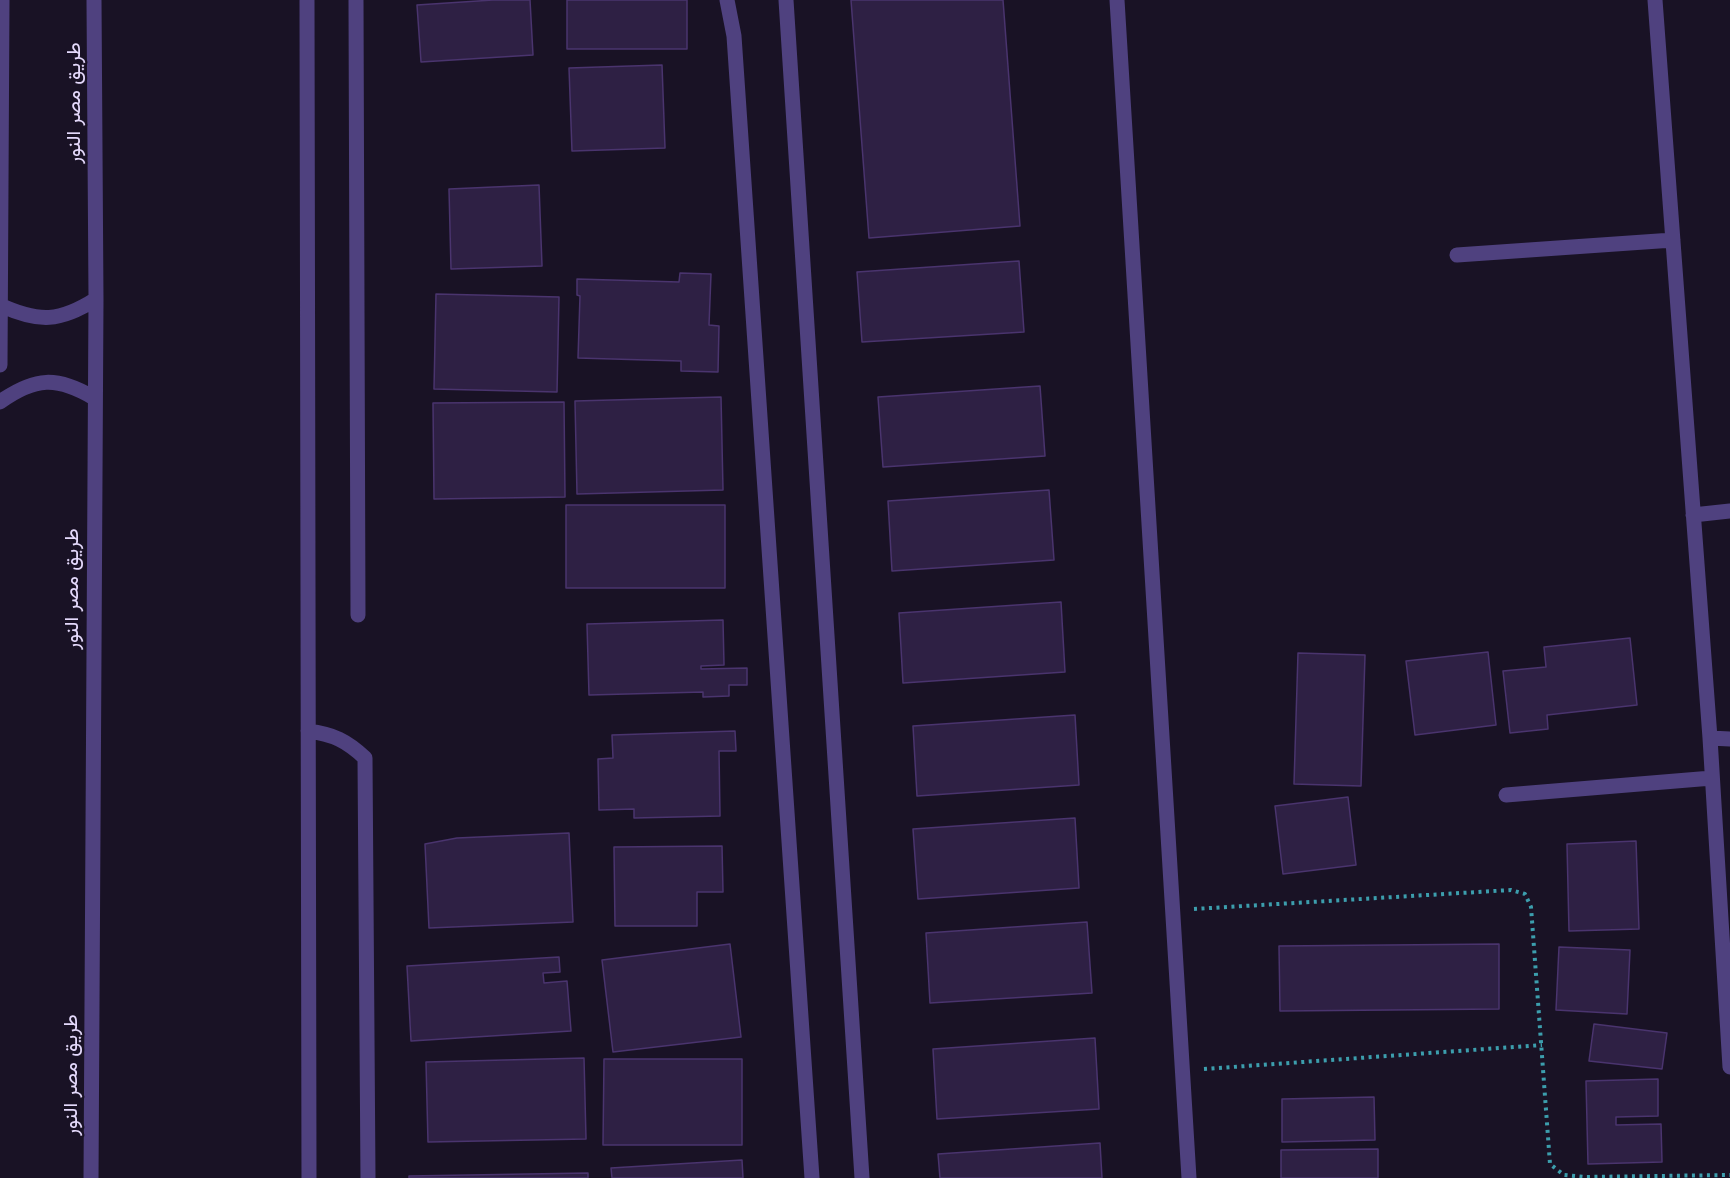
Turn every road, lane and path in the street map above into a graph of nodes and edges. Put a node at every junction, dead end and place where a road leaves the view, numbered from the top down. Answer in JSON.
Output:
{"nodes":[{"id":1,"x":2,"y":0,"type":"edge"},
{"id":2,"x":94,"y":0,"type":"edge"},
{"id":3,"x":307,"y":0,"type":"edge"},
{"id":4,"x":356,"y":0,"type":"edge"},
{"id":5,"x":728,"y":0,"type":"edge"},
{"id":6,"x":786,"y":0,"type":"edge"},
{"id":7,"x":1117,"y":0,"type":"edge"},
{"id":8,"x":1655,"y":0,"type":"edge"},
{"id":9,"x":1673,"y":240,"type":"junction"},
{"id":10,"x":1456,"y":255,"type":"dead end"},
{"id":11,"x":96,"y":299,"type":"junction"},
{"id":12,"x":0,"y":305,"type":"edge"},
{"id":13,"x":0,"y":365,"type":"edge"},
{"id":14,"x":94,"y":398,"type":"junction"},
{"id":15,"x":0,"y":402,"type":"edge"},
{"id":16,"x":1730,"y":511,"type":"edge"},
{"id":17,"x":1693,"y":515,"type":"junction"},
{"id":18,"x":358,"y":615,"type":"dead end"},
{"id":19,"x":308,"y":730,"type":"junction"},
{"id":20,"x":1710,"y":738,"type":"junction"},
{"id":21,"x":1730,"y":739,"type":"edge"},
{"id":22,"x":1712,"y":778,"type":"junction"},
{"id":23,"x":1506,"y":795,"type":"dead end"},
{"id":24,"x":1172,"y":910,"type":"junction"},
{"id":25,"x":1726,"y":923,"type":"edge"},
{"id":26,"x":1542,"y":1045,"type":"junction"},
{"id":27,"x":1730,"y":1067,"type":"edge"},
{"id":28,"x":1182,"y":1071,"type":"junction"},
{"id":29,"x":1730,"y":1175,"type":"edge"},
{"id":30,"x":91,"y":1178,"type":"edge"},
{"id":31,"x":309,"y":1178,"type":"edge"},
{"id":32,"x":368,"y":1178,"type":"edge"},
{"id":33,"x":812,"y":1178,"type":"edge"},
{"id":34,"x":862,"y":1178,"type":"edge"},
{"id":35,"x":1189,"y":1178,"type":"edge"}],
"edges":[{"from":1,"to":12,"type":"street"},
{"from":2,"to":11,"type":"street","name":"طريق مصر النور"},
{"from":3,"to":19,"type":"street"},
{"from":4,"to":18,"type":"street"},
{"from":5,"to":33,"type":"street"},
{"from":6,"to":34,"type":"street"},
{"from":7,"to":24,"type":"street"},
{"from":8,"to":9,"type":"street"},
{"from":9,"to":10,"type":"street"},
{"from":9,"to":17,"type":"street"},
{"from":11,"to":12,"type":"street"},
{"from":11,"to":14,"type":"street","name":"طريق مصر النور"},
{"from":12,"to":13,"type":"street"},
{"from":14,"to":15,"type":"street"},
{"from":14,"to":30,"type":"street","name":"طريق مصر النور"},
{"from":16,"to":17,"type":"street"},
{"from":17,"to":20,"type":"street"},
{"from":19,"to":31,"type":"street"},
{"from":19,"to":32,"type":"street"},
{"from":20,"to":21,"type":"street"},
{"from":20,"to":22,"type":"street"},
{"from":22,"to":23,"type":"street"},
{"from":22,"to":25,"type":"street"},
{"from":24,"to":26,"type":"path"},
{"from":24,"to":28,"type":"street"},
{"from":25,"to":27,"type":"street"},
{"from":26,"to":28,"type":"path"},
{"from":26,"to":29,"type":"path"},
{"from":28,"to":35,"type":"street"}]}
